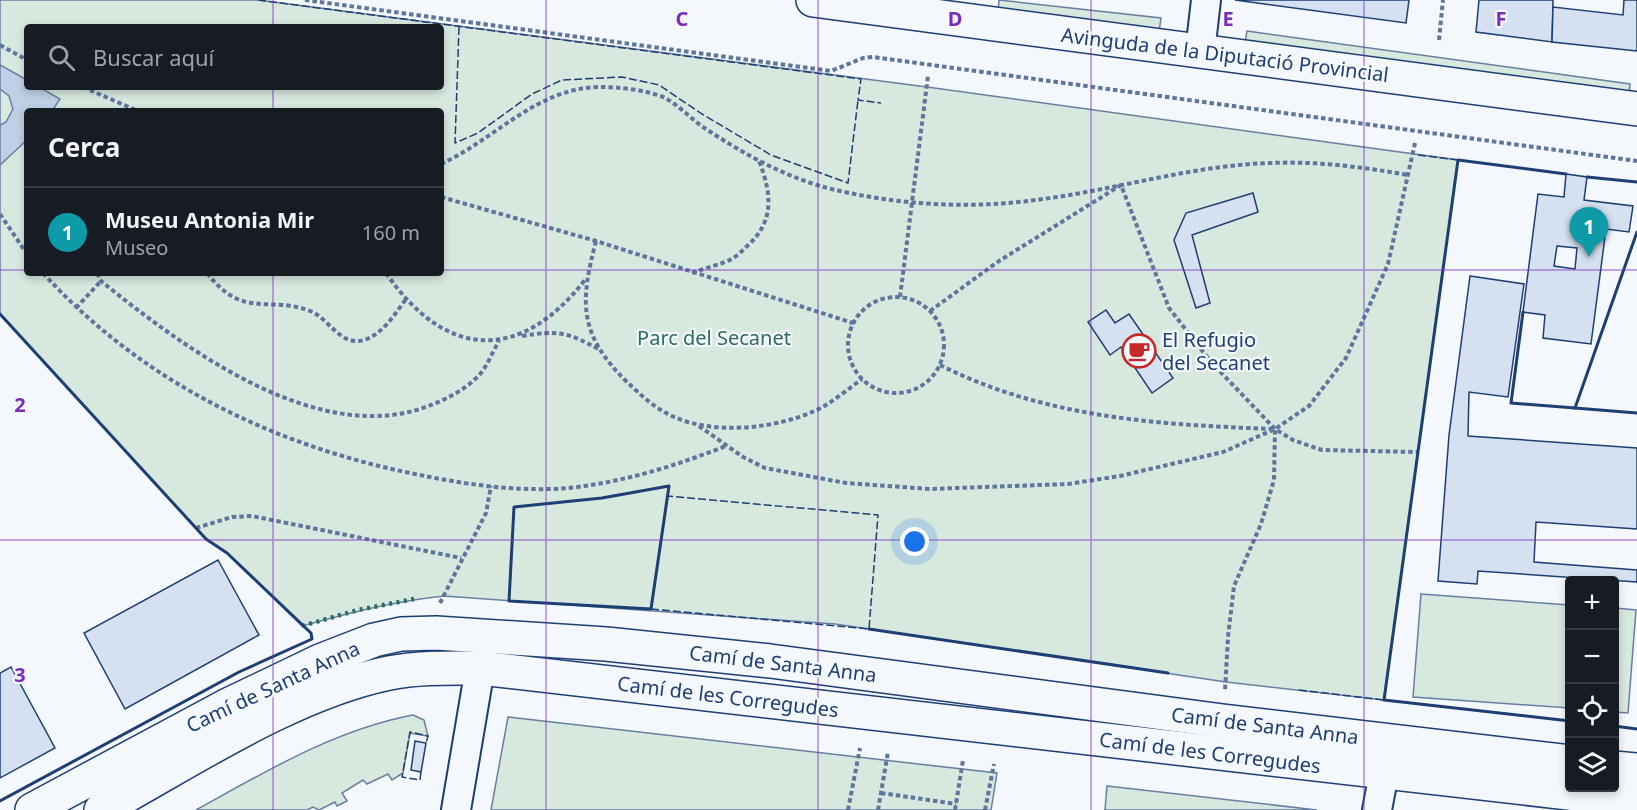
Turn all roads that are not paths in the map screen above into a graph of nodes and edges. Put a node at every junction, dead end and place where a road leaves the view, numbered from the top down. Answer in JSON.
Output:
{"nodes":[{"id":1,"x":813,"y":0,"type":"edge"},
{"id":2,"x":1206,"y":0,"type":"edge"},
{"id":3,"x":940,"y":8,"type":"edge"},
{"id":4,"x":1200,"y":52,"type":"junction"},
{"id":5,"x":1637,"y":109,"type":"edge"},
{"id":6,"x":480,"y":668,"type":"junction"},
{"id":7,"x":1565,"y":762,"type":"edge"},
{"id":8,"x":1619,"y":769,"type":"edge"},
{"id":9,"x":1637,"y":771,"type":"edge"},
{"id":10,"x":1384,"y":773,"type":"junction"},
{"id":11,"x":1637,"y":801,"type":"edge"},
{"id":12,"x":32,"y":810,"type":"edge"},
{"id":13,"x":101,"y":810,"type":"edge"},
{"id":14,"x":456,"y":810,"type":"edge"},
{"id":15,"x":1377,"y":810,"type":"edge"}],
"edges":[{"from":1,"to":3,"type":"street","name":"Avinguda de la Diputació Provincial"},
{"from":2,"to":4,"type":"street"},
{"from":3,"to":4,"type":"street","name":"Avinguda de la Diputació Provincial"},
{"from":4,"to":5,"type":"street","name":"Avinguda de la Diputació Provincial"},
{"from":6,"to":10,"type":"street","name":"Camí de les Corregudes"},
{"from":6,"to":13,"type":"street","name":"Camí de les Corregudes"},
{"from":6,"to":14,"type":"street"},
{"from":7,"to":12,"type":"street","name":"Camí de Santa Anna"},
{"from":8,"to":9,"type":"street"},
{"from":10,"to":11,"type":"street","name":"Camí de les Corregudes"},
{"from":10,"to":15,"type":"street"}]}
